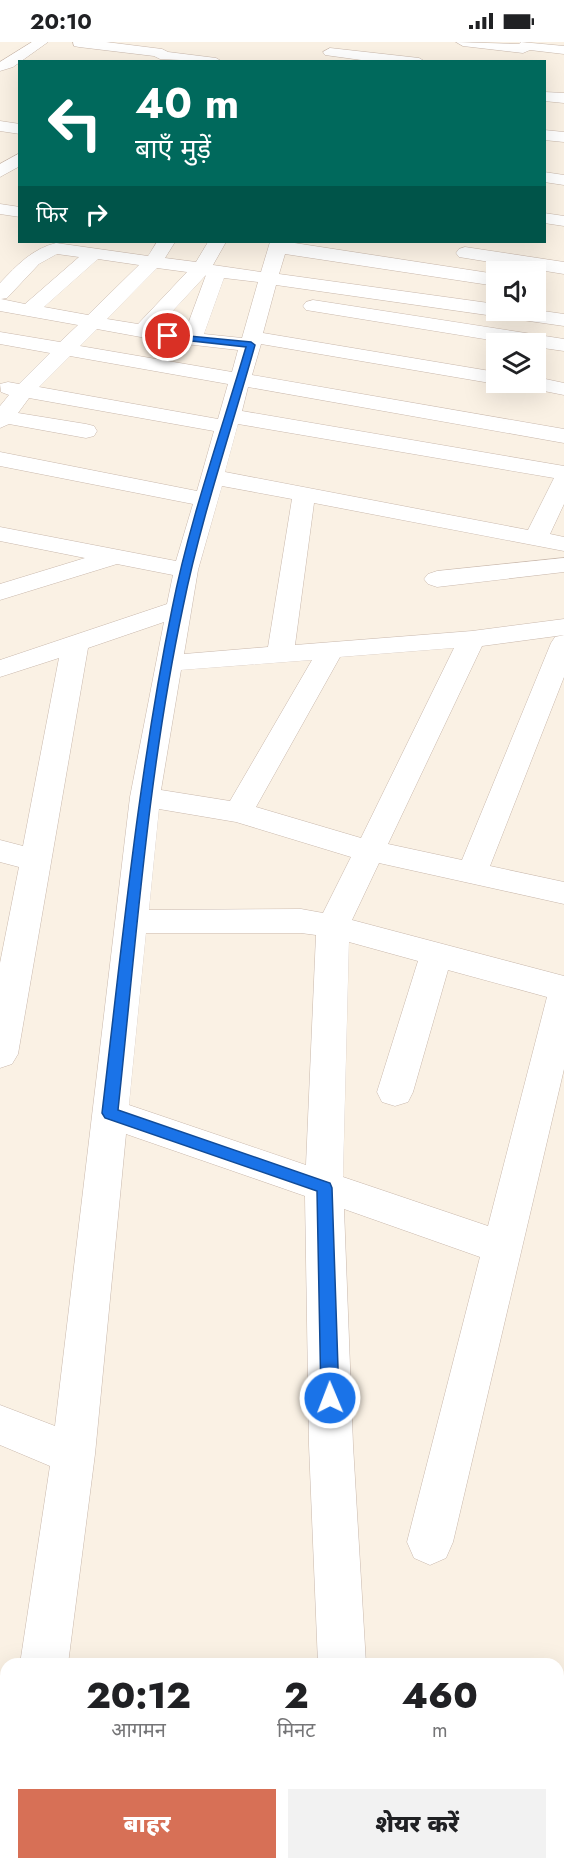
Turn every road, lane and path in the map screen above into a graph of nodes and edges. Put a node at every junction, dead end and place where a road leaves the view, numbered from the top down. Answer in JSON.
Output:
{"nodes":[{"id":1,"x":177,"y":42,"type":"edge"},
{"id":2,"x":409,"y":42,"type":"edge"},
{"id":3,"x":463,"y":42,"type":"edge"},
{"id":4,"x":79,"y":43,"type":"edge"},
{"id":5,"x":11,"y":45,"type":"dead end"},
{"id":6,"x":37,"y":45,"type":"edge"},
{"id":7,"x":368,"y":49,"type":"edge"},
{"id":8,"x":523,"y":50,"type":"edge"},
{"id":9,"x":564,"y":50,"type":"edge"},
{"id":10,"x":330,"y":52,"type":"edge"},
{"id":11,"x":157,"y":56,"type":"edge"},
{"id":12,"x":214,"y":57,"type":"edge"},
{"id":13,"x":393,"y":59,"type":"junction"},
{"id":14,"x":401,"y":60,"type":"edge"},
{"id":15,"x":0,"y":67,"type":"edge"},
{"id":16,"x":546,"y":96,"type":"edge"},
{"id":17,"x":564,"y":98,"type":"edge"},
{"id":18,"x":0,"y":126,"type":"edge"},
{"id":19,"x":18,"y":129,"type":"edge"},
{"id":20,"x":546,"y":135,"type":"edge"},
{"id":21,"x":564,"y":138,"type":"edge"},
{"id":22,"x":16,"y":151,"type":"edge"},
{"id":23,"x":0,"y":172,"type":"edge"},
{"id":24,"x":546,"y":177,"type":"edge"},
{"id":25,"x":564,"y":180,"type":"edge"},
{"id":26,"x":0,"y":209,"type":"edge"},
{"id":27,"x":18,"y":212,"type":"edge"},
{"id":28,"x":546,"y":218,"type":"edge"},
{"id":29,"x":564,"y":221,"type":"edge"},
{"id":30,"x":546,"y":236,"type":"edge"},
{"id":31,"x":564,"y":239,"type":"edge"},
{"id":32,"x":165,"y":243,"type":"edge"},
{"id":33,"x":217,"y":243,"type":"edge"},
{"id":34,"x":450,"y":251,"type":"dead end"},
{"id":35,"x":94,"y":253,"type":"junction"},
{"id":36,"x":154,"y":261,"type":"junction"},
{"id":37,"x":564,"y":268,"type":"edge"},
{"id":38,"x":209,"y":270,"type":"junction"},
{"id":39,"x":279,"y":278,"type":"edge"},
{"id":40,"x":486,"y":280,"type":"edge"},
{"id":41,"x":0,"y":294,"type":"edge"},
{"id":42,"x":0,"y":305,"type":"edge"},
{"id":43,"x":486,"y":309,"type":"edge"},
{"id":44,"x":30,"y":310,"type":"junction"},
{"id":45,"x":546,"y":317,"type":"edge"},
{"id":46,"x":564,"y":320,"type":"edge"},
{"id":47,"x":93,"y":322,"type":"junction"},
{"id":48,"x":143,"y":332,"type":"junction"},
{"id":49,"x":0,"y":338,"type":"edge"},
{"id":50,"x":192,"y":339,"type":"junction"},
{"id":51,"x":252,"y":341,"type":"junction"},
{"id":52,"x":564,"y":345,"type":"edge"},
{"id":53,"x":66,"y":349,"type":"junction"},
{"id":54,"x":486,"y":376,"type":"edge"},
{"id":55,"x":240,"y":380,"type":"junction"},
{"id":56,"x":0,"y":386,"type":"edge"},
{"id":57,"x":546,"y":386,"type":"edge"},
{"id":58,"x":564,"y":389,"type":"edge"},
{"id":59,"x":23,"y":391,"type":"junction"},
{"id":60,"x":1,"y":418,"type":"edge"},
{"id":61,"x":229,"y":421,"type":"junction"},
{"id":62,"x":86,"y":431,"type":"dead end"},
{"id":63,"x":564,"y":436,"type":"edge"},
{"id":64,"x":0,"y":459,"type":"edge"},
{"id":65,"x":564,"y":472,"type":"edge"},
{"id":66,"x":564,"y":480,"type":"edge"},
{"id":67,"x":210,"y":488,"type":"junction"},
{"id":68,"x":304,"y":494,"type":"junction"},
{"id":69,"x":0,"y":534,"type":"edge"},
{"id":70,"x":536,"y":538,"type":"junction"},
{"id":71,"x":564,"y":544,"type":"edge"},
{"id":72,"x":116,"y":557,"type":"junction"},
{"id":73,"x":564,"y":565,"type":"edge"},
{"id":74,"x":186,"y":570,"type":"junction"},
{"id":75,"x":437,"y":579,"type":"dead end"},
{"id":76,"x":0,"y":592,"type":"edge"},
{"id":77,"x":177,"y":609,"type":"junction"},
{"id":78,"x":564,"y":627,"type":"edge"},
{"id":79,"x":472,"y":639,"type":"junction"},
{"id":80,"x":564,"y":643,"type":"edge"},
{"id":81,"x":75,"y":644,"type":"junction"},
{"id":82,"x":330,"y":652,"type":"junction"},
{"id":83,"x":280,"y":654,"type":"junction"},
{"id":84,"x":169,"y":663,"type":"junction"},
{"id":85,"x":0,"y":669,"type":"edge"},
{"id":86,"x":145,"y":797,"type":"junction"},
{"id":87,"x":238,"y":812,"type":"junction"},
{"id":88,"x":369,"y":849,"type":"junction"},
{"id":89,"x":0,"y":851,"type":"edge"},
{"id":90,"x":34,"y":860,"type":"junction"},
{"id":91,"x":472,"y":873,"type":"junction"},
{"id":92,"x":564,"y":893,"type":"edge"},
{"id":93,"x":131,"y":922,"type":"junction"},
{"id":94,"x":333,"y":926,"type":"junction"},
{"id":95,"x":436,"y":955,"type":"junction"},
{"id":96,"x":8,"y":957,"type":"edge"},
{"id":97,"x":564,"y":989,"type":"edge"},
{"id":98,"x":564,"y":997,"type":"edge"},
{"id":99,"x":0,"y":1054,"type":"edge"},
{"id":100,"x":394,"y":1092,"type":"dead end"},
{"id":101,"x":110,"y":1113,"type":"junction"},
{"id":102,"x":324,"y":1188,"type":"junction"},
{"id":103,"x":503,"y":1248,"type":"junction"},
{"id":104,"x":0,"y":1425,"type":"edge"},
{"id":105,"x":73,"y":1454,"type":"junction"},
{"id":106,"x":430,"y":1542,"type":"dead end"},
{"id":107,"x":45,"y":1658,"type":"edge"},
{"id":108,"x":342,"y":1658,"type":"edge"}],
"edges":[{"from":1,"to":11,"type":"street"},
{"from":2,"to":13,"type":"street"},
{"from":3,"to":8,"type":"street"},
{"from":4,"to":11,"type":"street"},
{"from":5,"to":6,"type":"street"},
{"from":6,"to":15,"type":"street"},
{"from":7,"to":10,"type":"street"},
{"from":7,"to":13,"type":"street"},
{"from":8,"to":9,"type":"street"},
{"from":11,"to":12,"type":"street"},
{"from":13,"to":14,"type":"street"},
{"from":16,"to":17,"type":"street"},
{"from":18,"to":19,"type":"street"},
{"from":20,"to":21,"type":"street"},
{"from":22,"to":23,"type":"street"},
{"from":24,"to":25,"type":"street"},
{"from":26,"to":27,"type":"street"},
{"from":28,"to":29,"type":"street"},
{"from":30,"to":31,"type":"street"},
{"from":32,"to":36,"type":"street"},
{"from":33,"to":38,"type":"street"},
{"from":34,"to":37,"type":"street"},
{"from":35,"to":36,"type":"street"},
{"from":35,"to":41,"type":"street"},
{"from":35,"to":44,"type":"street"},
{"from":36,"to":38,"type":"street"},
{"from":36,"to":47,"type":"street"},
{"from":38,"to":39,"type":"street"},
{"from":38,"to":48,"type":"street"},
{"from":38,"to":50,"type":"street"},
{"from":39,"to":40,"type":"street"},
{"from":39,"to":43,"type":"street"},
{"from":39,"to":51,"type":"street"},
{"from":39,"to":52,"type":"street"},
{"from":42,"to":44,"type":"street"},
{"from":44,"to":47,"type":"street"},
{"from":45,"to":46,"type":"street"},
{"from":47,"to":48,"type":"street"},
{"from":47,"to":53,"type":"street"},
{"from":48,"to":50,"type":"street"},
{"from":49,"to":53,"type":"street"},
{"from":50,"to":51,"type":"street"},
{"from":51,"to":54,"type":"street"},
{"from":51,"to":55,"type":"street"},
{"from":53,"to":55,"type":"street"},
{"from":53,"to":59,"type":"street"},
{"from":55,"to":61,"type":"street"},
{"from":55,"to":63,"type":"street"},
{"from":56,"to":59,"type":"street"},
{"from":57,"to":58,"type":"street"},
{"from":59,"to":60,"type":"street"},
{"from":59,"to":61,"type":"street"},
{"from":60,"to":62,"type":"street"},
{"from":61,"to":65,"type":"street"},
{"from":61,"to":67,"type":"street"},
{"from":64,"to":67,"type":"street"},
{"from":66,"to":70,"type":"street"},
{"from":67,"to":68,"type":"street"},
{"from":67,"to":74,"type":"street"},
{"from":68,"to":70,"type":"street"},
{"from":68,"to":83,"type":"street"},
{"from":69,"to":72,"type":"street"},
{"from":70,"to":71,"type":"street"},
{"from":72,"to":74,"type":"street"},
{"from":72,"to":76,"type":"street"},
{"from":73,"to":75,"type":"street"},
{"from":74,"to":77,"type":"street"},
{"from":77,"to":81,"type":"street"},
{"from":77,"to":84,"type":"street"},
{"from":78,"to":79,"type":"street"},
{"from":79,"to":82,"type":"street"},
{"from":79,"to":88,"type":"street"},
{"from":80,"to":91,"type":"street"},
{"from":81,"to":85,"type":"street"},
{"from":81,"to":90,"type":"street"},
{"from":82,"to":83,"type":"street"},
{"from":82,"to":87,"type":"street"},
{"from":83,"to":84,"type":"street"},
{"from":84,"to":86,"type":"street"},
{"from":86,"to":87,"type":"street"},
{"from":86,"to":93,"type":"street"},
{"from":87,"to":88,"type":"street"},
{"from":88,"to":91,"type":"street"},
{"from":88,"to":94,"type":"street"},
{"from":89,"to":90,"type":"street"},
{"from":90,"to":96,"type":"street"},
{"from":91,"to":92,"type":"street"},
{"from":93,"to":94,"type":"street"},
{"from":93,"to":101,"type":"street"},
{"from":94,"to":95,"type":"street"},
{"from":94,"to":102,"type":"street"},
{"from":95,"to":97,"type":"street"},
{"from":95,"to":100,"type":"street"},
{"from":96,"to":99,"type":"street"},
{"from":98,"to":103,"type":"street"},
{"from":101,"to":102,"type":"street"},
{"from":101,"to":105,"type":"street"},
{"from":102,"to":103,"type":"street"},
{"from":102,"to":108,"type":"street"},
{"from":103,"to":106,"type":"street"},
{"from":104,"to":105,"type":"street"},
{"from":105,"to":107,"type":"street"}]}
